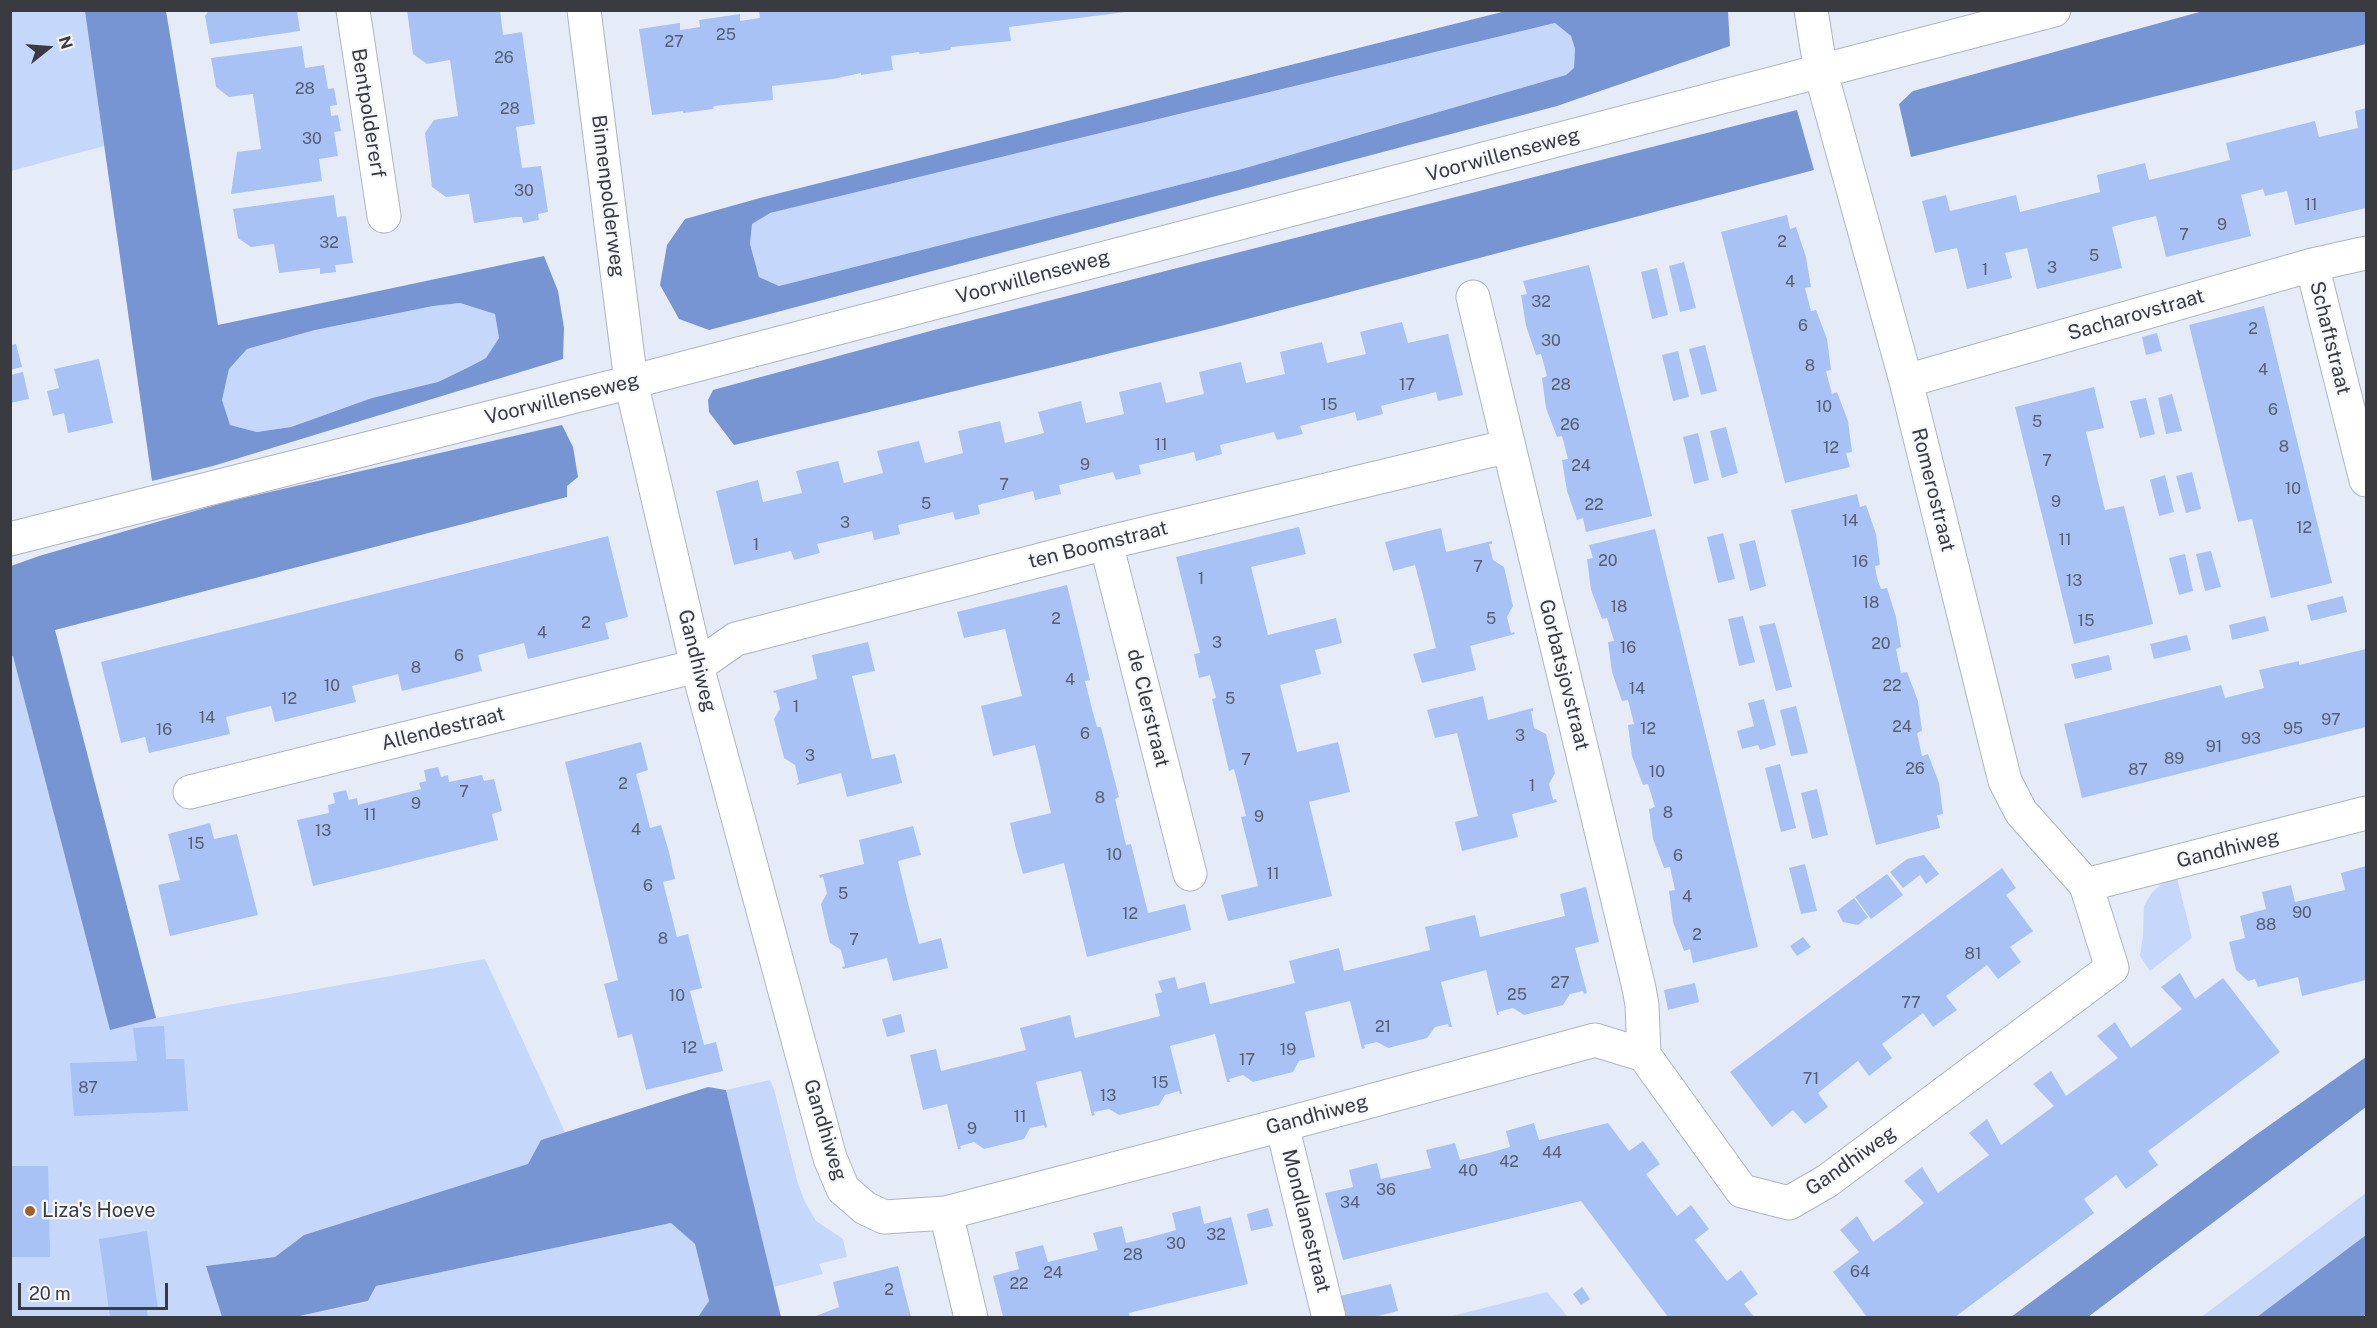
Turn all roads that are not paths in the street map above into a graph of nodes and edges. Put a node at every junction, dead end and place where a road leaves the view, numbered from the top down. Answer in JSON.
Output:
{"nodes":[{"id":1,"x":353,"y":10,"type":"edge"},
{"id":2,"x":585,"y":10,"type":"edge"},
{"id":3,"x":1811,"y":10,"type":"edge"},
{"id":4,"x":2054,"y":10,"type":"edge"},
{"id":5,"x":1821,"y":73,"type":"junction"},
{"id":6,"x":384,"y":216,"type":"dead end"},
{"id":7,"x":2367,"y":253,"type":"edge"},
{"id":8,"x":2312,"y":266,"type":"junction"},
{"id":9,"x":1473,"y":297,"type":"dead end"},
{"id":10,"x":1906,"y":381,"type":"junction"},
{"id":11,"x":631,"y":382,"type":"junction"},
{"id":12,"x":1509,"y":446,"type":"junction"},
{"id":13,"x":2367,"y":480,"type":"edge"},
{"id":14,"x":10,"y":539,"type":"edge"},
{"id":15,"x":1106,"y":543,"type":"junction"},
{"id":16,"x":697,"y":666,"type":"junction"},
{"id":17,"x":190,"y":792,"type":"dead end"},
{"id":18,"x":2367,"y":813,"type":"edge"},
{"id":19,"x":1190,"y":874,"type":"dead end"},
{"id":20,"x":2086,"y":885,"type":"junction"},
{"id":21,"x":1644,"y":1055,"type":"junction"},
{"id":22,"x":1282,"y":1125,"type":"junction"},
{"id":23,"x":946,"y":1213,"type":"junction"},
{"id":24,"x":972,"y":1317,"type":"edge"},
{"id":25,"x":1329,"y":1317,"type":"edge"}],
"edges":[{"from":1,"to":6,"type":"street","name":"Bentpoldererf"},
{"from":2,"to":11,"type":"street","name":"Binnenpolderweg"},
{"from":3,"to":5,"type":"street","name":"Romerostraat"},
{"from":4,"to":5,"type":"street","name":"Voorwillenseweg"},
{"from":5,"to":10,"type":"street","name":"Romerostraat"},
{"from":5,"to":11,"type":"street","name":"Voorwillenseweg"},
{"from":7,"to":8,"type":"street","name":"Sacharovstraat"},
{"from":8,"to":10,"type":"street","name":"Sacharovstraat"},
{"from":8,"to":13,"type":"street","name":"Schaftstraat"},
{"from":9,"to":12,"type":"street","name":"Gorbatsjovstraat"},
{"from":10,"to":20,"type":"street","name":"Romerostraat"},
{"from":11,"to":14,"type":"street","name":"Voorwillenseweg"},
{"from":11,"to":16,"type":"street","name":"Gandhiweg"},
{"from":12,"to":15,"type":"street","name":"ten Boomstraat"},
{"from":12,"to":21,"type":"street","name":"Gorbatsjovstraat"},
{"from":15,"to":16,"type":"street","name":"ten Boomstraat"},
{"from":15,"to":19,"type":"street","name":"de Clerstraat"},
{"from":16,"to":17,"type":"street","name":"Allendestraat"},
{"from":16,"to":23,"type":"street","name":"Gandhiweg"},
{"from":18,"to":20,"type":"street","name":"Gandhiweg"},
{"from":20,"to":21,"type":"street","name":"Gandhiweg"},
{"from":21,"to":22,"type":"street","name":"Gandhiweg"},
{"from":22,"to":23,"type":"street","name":"Gandhiweg"},
{"from":22,"to":25,"type":"street","name":"Mondlanestraat"},
{"from":23,"to":24,"type":"street"}]}
